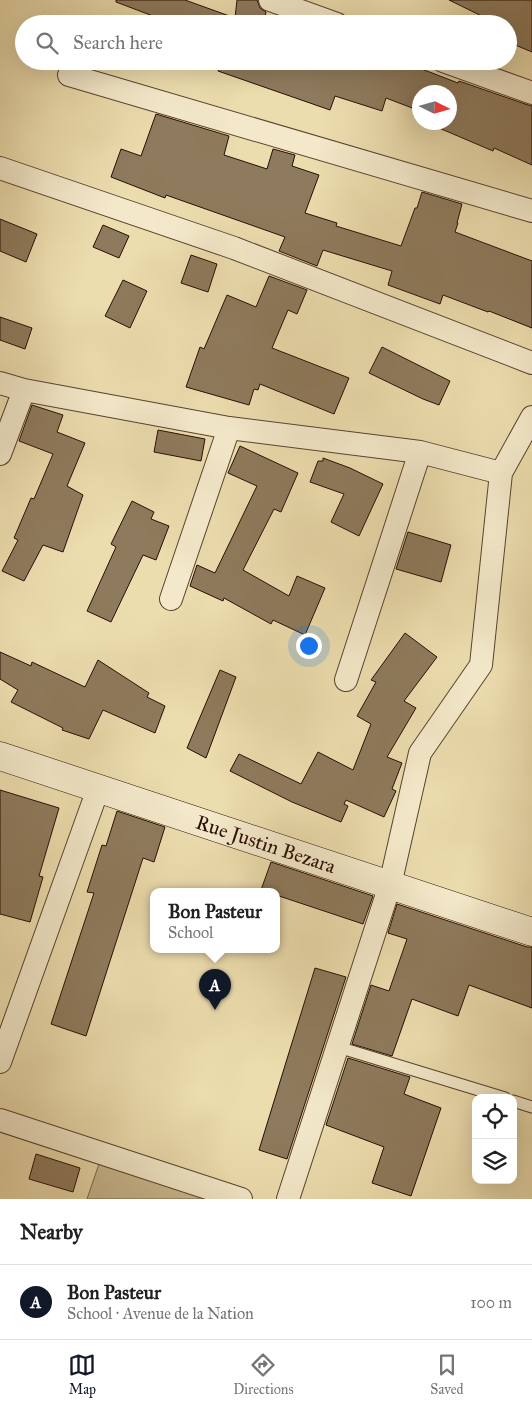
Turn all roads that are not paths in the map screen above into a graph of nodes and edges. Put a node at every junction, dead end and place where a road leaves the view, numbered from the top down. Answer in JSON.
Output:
{"nodes":[{"id":1,"x":270,"y":0,"type":"edge"},
{"id":2,"x":312,"y":15,"type":"edge"},
{"id":3,"x":468,"y":70,"type":"edge"},
{"id":4,"x":68,"y":74,"type":"dead end"},
{"id":5,"x":532,"y":93,"type":"edge"},
{"id":6,"x":0,"y":168,"type":"edge"},
{"id":7,"x":532,"y":211,"type":"edge"},
{"id":8,"x":532,"y":363,"type":"edge"},
{"id":9,"x":0,"y":383,"type":"edge"},
{"id":10,"x":24,"y":390,"type":"junction"},
{"id":11,"x":532,"y":417,"type":"edge"},
{"id":12,"x":229,"y":428,"type":"junction"},
{"id":13,"x":420,"y":452,"type":"junction"},
{"id":14,"x":0,"y":454,"type":"edge"},
{"id":15,"x":501,"y":473,"type":"junction"},
{"id":16,"x":171,"y":599,"type":"dead end"},
{"id":17,"x":346,"y":680,"type":"dead end"},
{"id":18,"x":0,"y":756,"type":"edge"},
{"id":19,"x":98,"y":789,"type":"junction"},
{"id":20,"x":390,"y":885,"type":"junction"},
{"id":21,"x":532,"y":932,"type":"edge"},
{"id":22,"x":338,"y":1047,"type":"junction"},
{"id":23,"x":0,"y":1062,"type":"edge"},
{"id":24,"x":492,"y":1094,"type":"edge"},
{"id":25,"x":517,"y":1101,"type":"edge"},
{"id":26,"x":532,"y":1106,"type":"edge"},
{"id":27,"x":0,"y":1120,"type":"edge"},
{"id":28,"x":241,"y":1199,"type":"edge"},
{"id":29,"x":288,"y":1199,"type":"edge"}],
"edges":[{"from":1,"to":2,"type":"street"},
{"from":3,"to":5,"type":"street"},
{"from":4,"to":7,"type":"street"},
{"from":6,"to":8,"type":"street"},
{"from":9,"to":10,"type":"street"},
{"from":10,"to":12,"type":"street"},
{"from":10,"to":14,"type":"street"},
{"from":11,"to":15,"type":"street"},
{"from":12,"to":13,"type":"street"},
{"from":12,"to":16,"type":"street"},
{"from":13,"to":15,"type":"street"},
{"from":13,"to":17,"type":"street"},
{"from":15,"to":20,"type":"street"},
{"from":18,"to":19,"type":"main road","name":"Rue Justin Bezara"},
{"from":19,"to":20,"type":"main road","name":"Rue Justin Bezara"},
{"from":19,"to":23,"type":"street"},
{"from":20,"to":21,"type":"main road","name":"Rue Justin Bezara"},
{"from":20,"to":22,"type":"street"},
{"from":22,"to":24,"type":"lane"},
{"from":22,"to":29,"type":"street"},
{"from":25,"to":26,"type":"lane"},
{"from":27,"to":28,"type":"street"}]}
